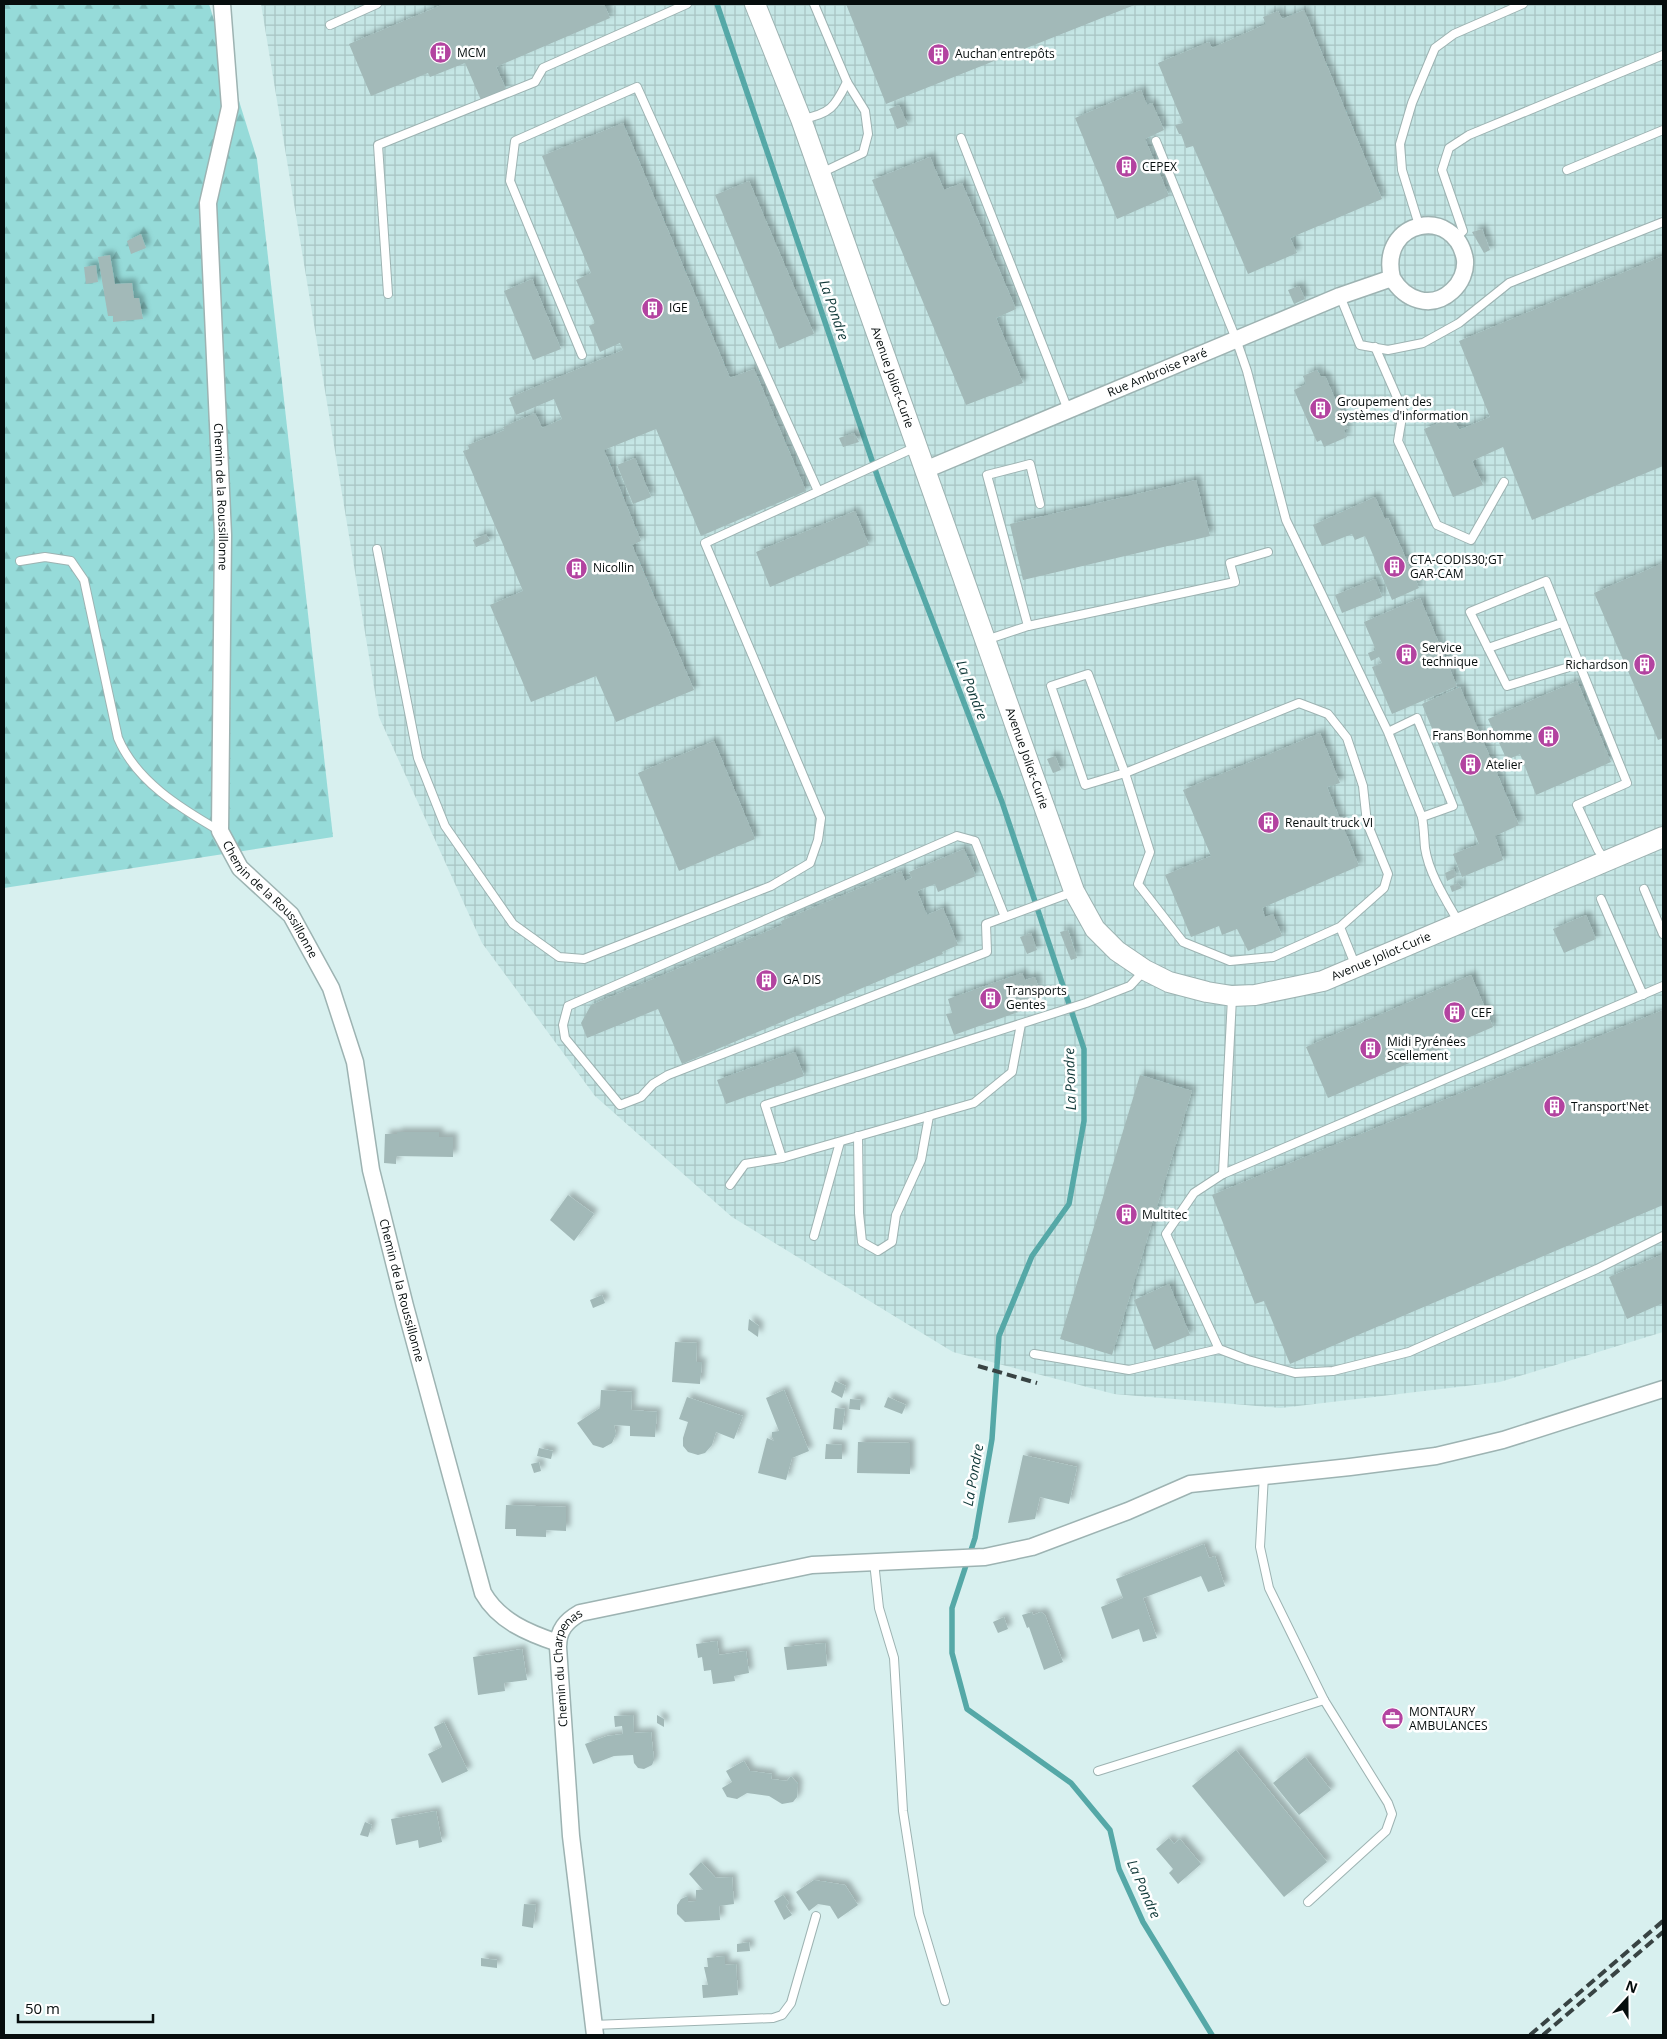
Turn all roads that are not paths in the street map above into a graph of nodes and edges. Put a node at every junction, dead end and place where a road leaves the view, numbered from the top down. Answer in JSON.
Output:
{"nodes":[{"id":1,"x":222,"y":4,"type":"edge"},
{"id":2,"x":378,"y":4,"type":"edge"},
{"id":3,"x":687,"y":4,"type":"edge"},
{"id":4,"x":755,"y":4,"type":"edge"},
{"id":5,"x":814,"y":4,"type":"edge"},
{"id":6,"x":1523,"y":4,"type":"edge"},
{"id":7,"x":330,"y":24,"type":"dead end"},
{"id":8,"x":1663,"y":54,"type":"edge"},
{"id":9,"x":847,"y":82,"type":"junction"},
{"id":10,"x":801,"y":119,"type":"junction"},
{"id":11,"x":1663,"y":130,"type":"edge"},
{"id":12,"x":961,"y":138,"type":"dead end"},
{"id":13,"x":1156,"y":141,"type":"dead end"},
{"id":14,"x":1567,"y":170,"type":"dead end"},
{"id":15,"x":820,"y":173,"type":"junction"},
{"id":16,"x":1663,"y":222,"type":"edge"},
{"id":17,"x":1420,"y":225,"type":"junction"},
{"id":18,"x":1456,"y":238,"type":"junction"},
{"id":19,"x":1392,"y":278,"type":"junction"},
{"id":20,"x":388,"y":294,"type":"dead end"},
{"id":21,"x":1340,"y":296,"type":"junction"},
{"id":22,"x":1236,"y":340,"type":"junction"},
{"id":23,"x":1375,"y":347,"type":"junction"},
{"id":24,"x":582,"y":355,"type":"dead end"},
{"id":25,"x":1068,"y":410,"type":"junction"},
{"id":26,"x":917,"y":446,"type":"junction"},
{"id":27,"x":925,"y":470,"type":"junction"},
{"id":28,"x":1504,"y":482,"type":"dead end"},
{"id":29,"x":818,"y":491,"type":"junction"},
{"id":30,"x":1040,"y":504,"type":"dead end"},
{"id":31,"x":377,"y":549,"type":"dead end"},
{"id":32,"x":1268,"y":552,"type":"dead end"},
{"id":33,"x":20,"y":561,"type":"dead end"},
{"id":34,"x":1562,"y":623,"type":"junction"},
{"id":35,"x":1028,"y":626,"type":"junction"},
{"id":36,"x":986,"y":640,"type":"junction"},
{"id":37,"x":1488,"y":648,"type":"junction"},
{"id":38,"x":1579,"y":664,"type":"junction"},
{"id":39,"x":1388,"y":732,"type":"junction"},
{"id":40,"x":1125,"y":773,"type":"junction"},
{"id":41,"x":1422,"y":817,"type":"junction"},
{"id":42,"x":220,"y":831,"type":"junction"},
{"id":43,"x":1663,"y":837,"type":"edge"},
{"id":44,"x":1605,"y":860,"type":"junction"},
{"id":45,"x":1644,"y":889,"type":"dead end"},
{"id":46,"x":1074,"y":891,"type":"junction"},
{"id":47,"x":1601,"y":898,"type":"dead end"},
{"id":48,"x":1005,"y":917,"type":"junction"},
{"id":49,"x":1459,"y":923,"type":"junction"},
{"id":50,"x":1340,"y":927,"type":"junction"},
{"id":51,"x":1663,"y":934,"type":"edge"},
{"id":52,"x":1356,"y":967,"type":"junction"},
{"id":53,"x":1145,"y":970,"type":"junction"},
{"id":54,"x":1663,"y":986,"type":"edge"},
{"id":55,"x":1643,"y":995,"type":"junction"},
{"id":56,"x":1232,"y":996,"type":"junction"},
{"id":57,"x":1021,"y":1024,"type":"junction"},
{"id":58,"x":929,"y":1116,"type":"junction"},
{"id":59,"x":858,"y":1136,"type":"junction"},
{"id":60,"x":840,"y":1142,"type":"junction"},
{"id":61,"x":782,"y":1158,"type":"junction"},
{"id":62,"x":1223,"y":1174,"type":"junction"},
{"id":63,"x":730,"y":1185,"type":"dead end"},
{"id":64,"x":814,"y":1236,"type":"dead end"},
{"id":65,"x":1663,"y":1236,"type":"edge"},
{"id":66,"x":1219,"y":1349,"type":"junction"},
{"id":67,"x":1034,"y":1354,"type":"dead end"},
{"id":68,"x":1663,"y":1389,"type":"edge"},
{"id":69,"x":1264,"y":1475,"type":"junction"},
{"id":70,"x":874,"y":1562,"type":"junction"},
{"id":71,"x":558,"y":1644,"type":"junction"},
{"id":72,"x":1324,"y":1700,"type":"junction"},
{"id":73,"x":1098,"y":1772,"type":"dead end"},
{"id":74,"x":1308,"y":1902,"type":"dead end"},
{"id":75,"x":816,"y":1916,"type":"dead end"},
{"id":76,"x":945,"y":2002,"type":"dead end"},
{"id":77,"x":594,"y":2030,"type":"edge"}],
"edges":[{"from":1,"to":42,"type":"street","name":"Chemin de la Roussillonne"},
{"from":2,"to":7,"type":"lane"},
{"from":3,"to":20,"type":"lane"},
{"from":4,"to":10,"type":"street","name":"Avenue Joliot-Curie"},
{"from":5,"to":9,"type":"lane"},
{"from":6,"to":17,"type":"lane"},
{"from":8,"to":18,"type":"lane"},
{"from":9,"to":10,"type":"lane"},
{"from":9,"to":15,"type":"lane"},
{"from":10,"to":15,"type":"street","name":"Avenue Joliot-Curie"},
{"from":11,"to":14,"type":"lane"},
{"from":12,"to":25,"type":"lane"},
{"from":13,"to":22,"type":"lane"},
{"from":15,"to":26,"type":"street","name":"Avenue Joliot-Curie"},
{"from":16,"to":23,"type":"lane"},
{"from":17,"to":18,"type":"street"},
{"from":17,"to":19,"type":"street"},
{"from":18,"to":19,"type":"street"},
{"from":19,"to":21,"type":"street","name":"Rue Ambroise Paré"},
{"from":21,"to":22,"type":"street","name":"Rue Ambroise Paré"},
{"from":21,"to":23,"type":"lane"},
{"from":22,"to":25,"type":"street","name":"Rue Ambroise Paré"},
{"from":22,"to":39,"type":"lane"},
{"from":23,"to":28,"type":"lane"},
{"from":24,"to":29,"type":"lane"},
{"from":25,"to":27,"type":"street","name":"Rue Ambroise Paré"},
{"from":26,"to":27,"type":"street","name":"Avenue Joliot-Curie"},
{"from":26,"to":29,"type":"lane"},
{"from":27,"to":36,"type":"street","name":"Avenue Joliot-Curie"},
{"from":29,"to":31,"type":"lane"},
{"from":30,"to":35,"type":"lane"},
{"from":32,"to":35,"type":"lane"},
{"from":33,"to":42,"type":"lane"},
{"from":34,"to":37,"type":"lane"},
{"from":34,"to":37,"type":"lane"},
{"from":34,"to":38,"type":"lane"},
{"from":35,"to":36,"type":"lane"},
{"from":36,"to":46,"type":"street","name":"Avenue Joliot-Curie"},
{"from":37,"to":38,"type":"lane"},
{"from":38,"to":44,"type":"lane"},
{"from":39,"to":41,"type":"lane"},
{"from":39,"to":41,"type":"lane"},
{"from":40,"to":40,"type":"lane"},
{"from":40,"to":50,"type":"lane"},
{"from":40,"to":50,"type":"lane"},
{"from":41,"to":49,"type":"lane"},
{"from":42,"to":71,"type":"street","name":"Chemin de la Roussillonne"},
{"from":43,"to":44,"type":"street","name":"Avenue Joliot-Curie"},
{"from":44,"to":49,"type":"street","name":"Avenue Joliot-Curie"},
{"from":45,"to":51,"type":"lane"},
{"from":46,"to":48,"type":"lane"},
{"from":46,"to":53,"type":"street","name":"Avenue Joliot-Curie"},
{"from":47,"to":55,"type":"lane"},
{"from":48,"to":48,"type":"lane"},
{"from":49,"to":52,"type":"street","name":"Avenue Joliot-Curie"},
{"from":50,"to":52,"type":"lane"},
{"from":52,"to":56,"type":"street","name":"Avenue Joliot-Curie"},
{"from":53,"to":56,"type":"street","name":"Avenue Joliot-Curie"},
{"from":53,"to":57,"type":"lane"},
{"from":54,"to":55,"type":"lane"},
{"from":55,"to":62,"type":"lane"},
{"from":56,"to":62,"type":"lane"},
{"from":57,"to":58,"type":"lane"},
{"from":57,"to":61,"type":"lane"},
{"from":58,"to":59,"type":"lane"},
{"from":58,"to":59,"type":"lane"},
{"from":59,"to":60,"type":"lane"},
{"from":60,"to":61,"type":"lane"},
{"from":60,"to":64,"type":"lane"},
{"from":61,"to":63,"type":"lane"},
{"from":62,"to":66,"type":"lane"},
{"from":65,"to":66,"type":"lane"},
{"from":66,"to":67,"type":"lane"},
{"from":68,"to":69,"type":"street","name":"Chemin du Charpenas"},
{"from":69,"to":70,"type":"street","name":"Chemin du Charpenas"},
{"from":69,"to":72,"type":"lane"},
{"from":70,"to":71,"type":"street","name":"Chemin du Charpenas"},
{"from":70,"to":76,"type":"lane"},
{"from":71,"to":77,"type":"street","name":"Chemin du Charpenas"},
{"from":72,"to":73,"type":"lane"},
{"from":72,"to":74,"type":"lane"},
{"from":75,"to":77,"type":"lane"}]}
